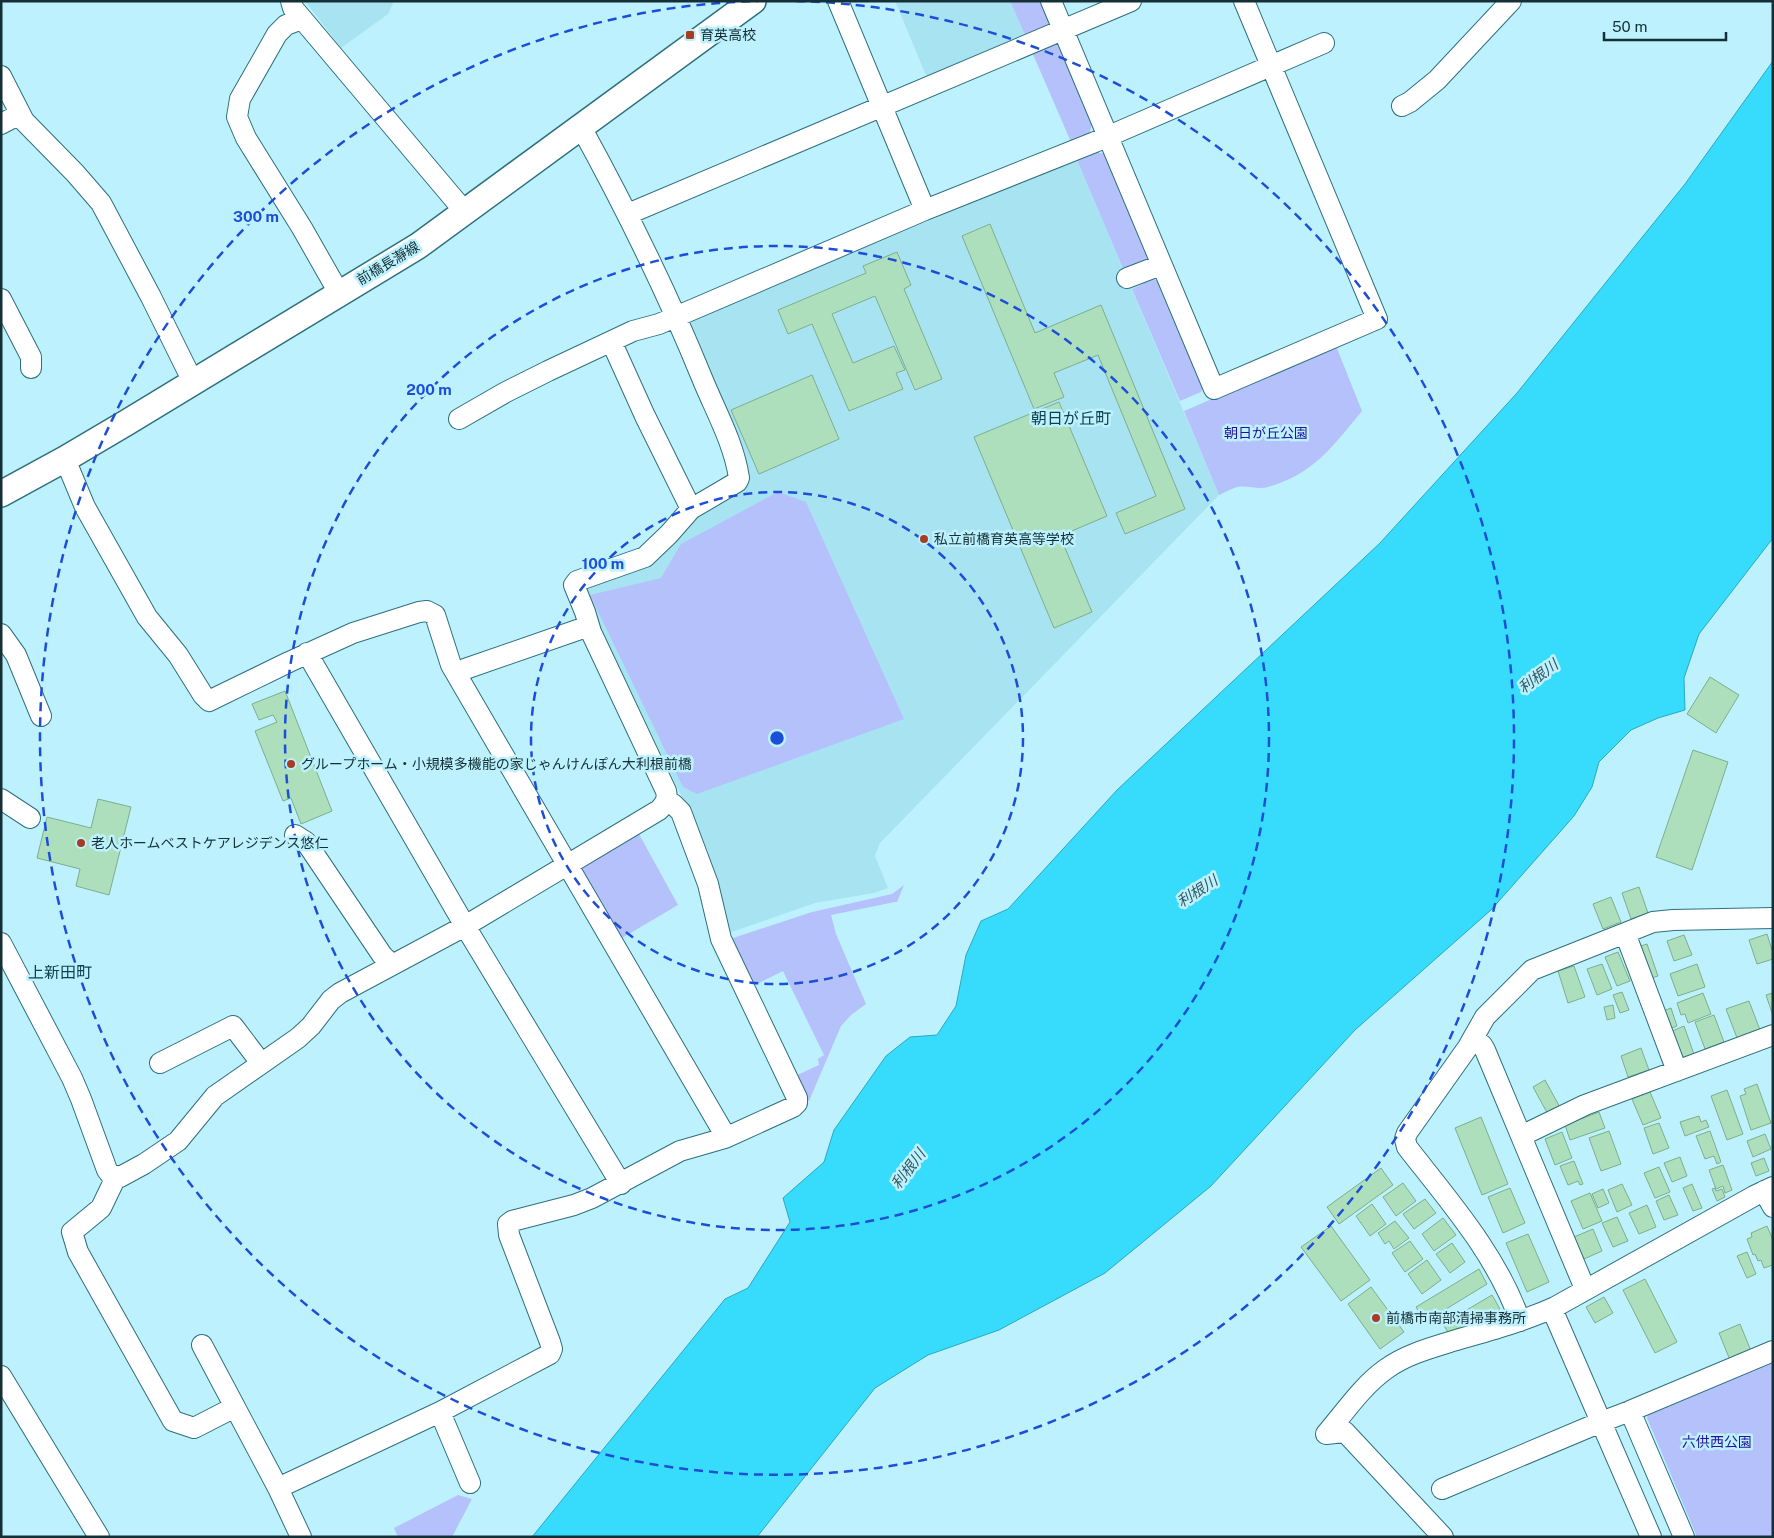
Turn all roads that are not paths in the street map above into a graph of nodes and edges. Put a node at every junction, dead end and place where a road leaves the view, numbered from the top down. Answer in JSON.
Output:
{"nodes":[{"id":1,"x":290,"y":1,"type":"edge"},
{"id":2,"x":838,"y":1,"type":"edge"},
{"id":3,"x":1051,"y":1,"type":"edge"},
{"id":4,"x":1131,"y":1,"type":"edge"},
{"id":5,"x":1244,"y":1,"type":"edge"},
{"id":6,"x":1511,"y":1,"type":"edge"},
{"id":7,"x":743,"y":4,"type":"edge"},
{"id":8,"x":302,"y":19,"type":"junction"},
{"id":9,"x":1064,"y":31,"type":"junction"},
{"id":10,"x":1324,"y":43,"type":"dead end"},
{"id":11,"x":1271,"y":66,"type":"junction"},
{"id":12,"x":1,"y":76,"type":"edge"},
{"id":13,"x":882,"y":106,"type":"junction"},
{"id":14,"x":1402,"y":106,"type":"dead end"},
{"id":15,"x":20,"y":114,"type":"junction"},
{"id":16,"x":1,"y":124,"type":"edge"},
{"id":17,"x":581,"y":127,"type":"junction"},
{"id":18,"x":1108,"y":137,"type":"junction"},
{"id":19,"x":925,"y":210,"type":"junction"},
{"id":20,"x":465,"y":212,"type":"junction"},
{"id":21,"x":628,"y":214,"type":"junction"},
{"id":22,"x":1161,"y":265,"type":"junction"},
{"id":23,"x":1128,"y":278,"type":"dead end"},
{"id":24,"x":339,"y":293,"type":"junction"},
{"id":25,"x":1,"y":299,"type":"edge"},
{"id":26,"x":676,"y":317,"type":"junction"},
{"id":27,"x":612,"y":343,"type":"junction"},
{"id":28,"x":31,"y":368,"type":"dead end"},
{"id":29,"x":193,"y":382,"type":"junction"},
{"id":30,"x":459,"y":419,"type":"dead end"},
{"id":31,"x":65,"y":459,"type":"junction"},
{"id":32,"x":1,"y":494,"type":"edge"},
{"id":33,"x":691,"y":509,"type":"junction"},
{"id":34,"x":589,"y":626,"type":"junction"},
{"id":35,"x":1,"y":634,"type":"edge"},
{"id":36,"x":307,"y":653,"type":"junction"},
{"id":37,"x":457,"y":674,"type":"junction"},
{"id":38,"x":41,"y":716,"type":"dead end"},
{"id":39,"x":1,"y":799,"type":"edge"},
{"id":40,"x":666,"y":801,"type":"junction"},
{"id":41,"x":30,"y":818,"type":"dead end"},
{"id":42,"x":294,"y":835,"type":"dead end"},
{"id":43,"x":566,"y":864,"type":"junction"},
{"id":44,"x":1773,"y":918,"type":"edge"},
{"id":45,"x":464,"y":926,"type":"junction"},
{"id":46,"x":1625,"y":933,"type":"junction"},
{"id":47,"x":1,"y":944,"type":"edge"},
{"id":48,"x":391,"y":964,"type":"junction"},
{"id":49,"x":1773,"y":1035,"type":"edge"},
{"id":50,"x":1474,"y":1038,"type":"junction"},
{"id":51,"x":160,"y":1063,"type":"dead end"},
{"id":52,"x":261,"y":1063,"type":"junction"},
{"id":53,"x":1677,"y":1071,"type":"junction"},
{"id":54,"x":1521,"y":1136,"type":"junction"},
{"id":55,"x":725,"y":1138,"type":"junction"},
{"id":56,"x":113,"y":1183,"type":"dead end"},
{"id":57,"x":621,"y":1184,"type":"junction"},
{"id":58,"x":1770,"y":1195,"type":"edge"},
{"id":59,"x":1587,"y":1289,"type":"junction"},
{"id":60,"x":1552,"y":1309,"type":"junction"},
{"id":61,"x":1520,"y":1321,"type":"junction"},
{"id":62,"x":202,"y":1345,"type":"dead end"},
{"id":63,"x":1773,"y":1351,"type":"edge"},
{"id":64,"x":1,"y":1376,"type":"edge"},
{"id":65,"x":235,"y":1407,"type":"junction"},
{"id":66,"x":1630,"y":1411,"type":"junction"},
{"id":67,"x":440,"y":1412,"type":"junction"},
{"id":68,"x":1601,"y":1422,"type":"junction"},
{"id":69,"x":1326,"y":1434,"type":"junction"},
{"id":70,"x":470,"y":1483,"type":"dead end"},
{"id":71,"x":278,"y":1488,"type":"junction"},
{"id":72,"x":1442,"y":1489,"type":"dead end"},
{"id":73,"x":98,"y":1537,"type":"edge"},
{"id":74,"x":300,"y":1537,"type":"edge"},
{"id":75,"x":1424,"y":1537,"type":"edge"},
{"id":76,"x":1443,"y":1537,"type":"edge"},
{"id":77,"x":1651,"y":1537,"type":"edge"},
{"id":78,"x":1684,"y":1537,"type":"edge"}],
"edges":[{"from":1,"to":8,"type":"street"},
{"from":2,"to":13,"type":"street"},
{"from":3,"to":9,"type":"street"},
{"from":4,"to":9,"type":"street"},
{"from":5,"to":11,"type":"street"},
{"from":6,"to":14,"type":"street"},
{"from":7,"to":17,"type":"main road","name":"前橋長瀞線"},
{"from":8,"to":20,"type":"street"},
{"from":8,"to":24,"type":"street"},
{"from":9,"to":13,"type":"street"},
{"from":9,"to":18,"type":"street"},
{"from":10,"to":11,"type":"street"},
{"from":11,"to":18,"type":"street"},
{"from":11,"to":22,"type":"street"},
{"from":12,"to":15,"type":"street"},
{"from":13,"to":19,"type":"street"},
{"from":13,"to":21,"type":"street"},
{"from":15,"to":16,"type":"street"},
{"from":15,"to":29,"type":"street"},
{"from":17,"to":20,"type":"main road","name":"前橋長瀞線"},
{"from":17,"to":21,"type":"street"},
{"from":18,"to":19,"type":"street"},
{"from":18,"to":22,"type":"street"},
{"from":19,"to":26,"type":"street"},
{"from":20,"to":24,"type":"main road","name":"前橋長瀞線"},
{"from":21,"to":26,"type":"street"},
{"from":22,"to":23,"type":"street"},
{"from":24,"to":29,"type":"main road","name":"前橋長瀞線"},
{"from":25,"to":28,"type":"street"},
{"from":26,"to":27,"type":"street"},
{"from":26,"to":33,"type":"street"},
{"from":27,"to":30,"type":"street"},
{"from":27,"to":33,"type":"street"},
{"from":29,"to":31,"type":"main road","name":"前橋長瀞線"},
{"from":31,"to":32,"type":"main road","name":"前橋長瀞線"},
{"from":31,"to":36,"type":"street"},
{"from":33,"to":34,"type":"street"},
{"from":34,"to":37,"type":"street"},
{"from":34,"to":40,"type":"street"},
{"from":35,"to":38,"type":"street"},
{"from":36,"to":37,"type":"street"},
{"from":36,"to":45,"type":"street"},
{"from":37,"to":43,"type":"street"},
{"from":39,"to":41,"type":"street"},
{"from":40,"to":43,"type":"street"},
{"from":40,"to":55,"type":"street"},
{"from":42,"to":48,"type":"street"},
{"from":43,"to":45,"type":"street"},
{"from":43,"to":55,"type":"street"},
{"from":44,"to":46,"type":"street"},
{"from":45,"to":48,"type":"street"},
{"from":45,"to":57,"type":"street"},
{"from":46,"to":50,"type":"street"},
{"from":46,"to":53,"type":"street"},
{"from":47,"to":52,"type":"street"},
{"from":48,"to":52,"type":"street"},
{"from":49,"to":53,"type":"street"},
{"from":50,"to":54,"type":"street"},
{"from":50,"to":61,"type":"street"},
{"from":51,"to":52,"type":"street"},
{"from":53,"to":54,"type":"street"},
{"from":54,"to":59,"type":"street"},
{"from":55,"to":57,"type":"street"},
{"from":56,"to":65,"type":"street"},
{"from":57,"to":67,"type":"street"},
{"from":58,"to":59,"type":"street"},
{"from":59,"to":60,"type":"street"},
{"from":60,"to":61,"type":"street"},
{"from":60,"to":68,"type":"street"},
{"from":61,"to":69,"type":"street"},
{"from":62,"to":65,"type":"street"},
{"from":63,"to":66,"type":"street"},
{"from":64,"to":73,"type":"street"},
{"from":65,"to":71,"type":"street"},
{"from":66,"to":68,"type":"street"},
{"from":66,"to":78,"type":"street"},
{"from":67,"to":70,"type":"street"},
{"from":67,"to":71,"type":"street"},
{"from":68,"to":72,"type":"street"},
{"from":68,"to":77,"type":"street"},
{"from":69,"to":75,"type":"street"},
{"from":69,"to":76,"type":"street"},
{"from":71,"to":74,"type":"street"}]}
